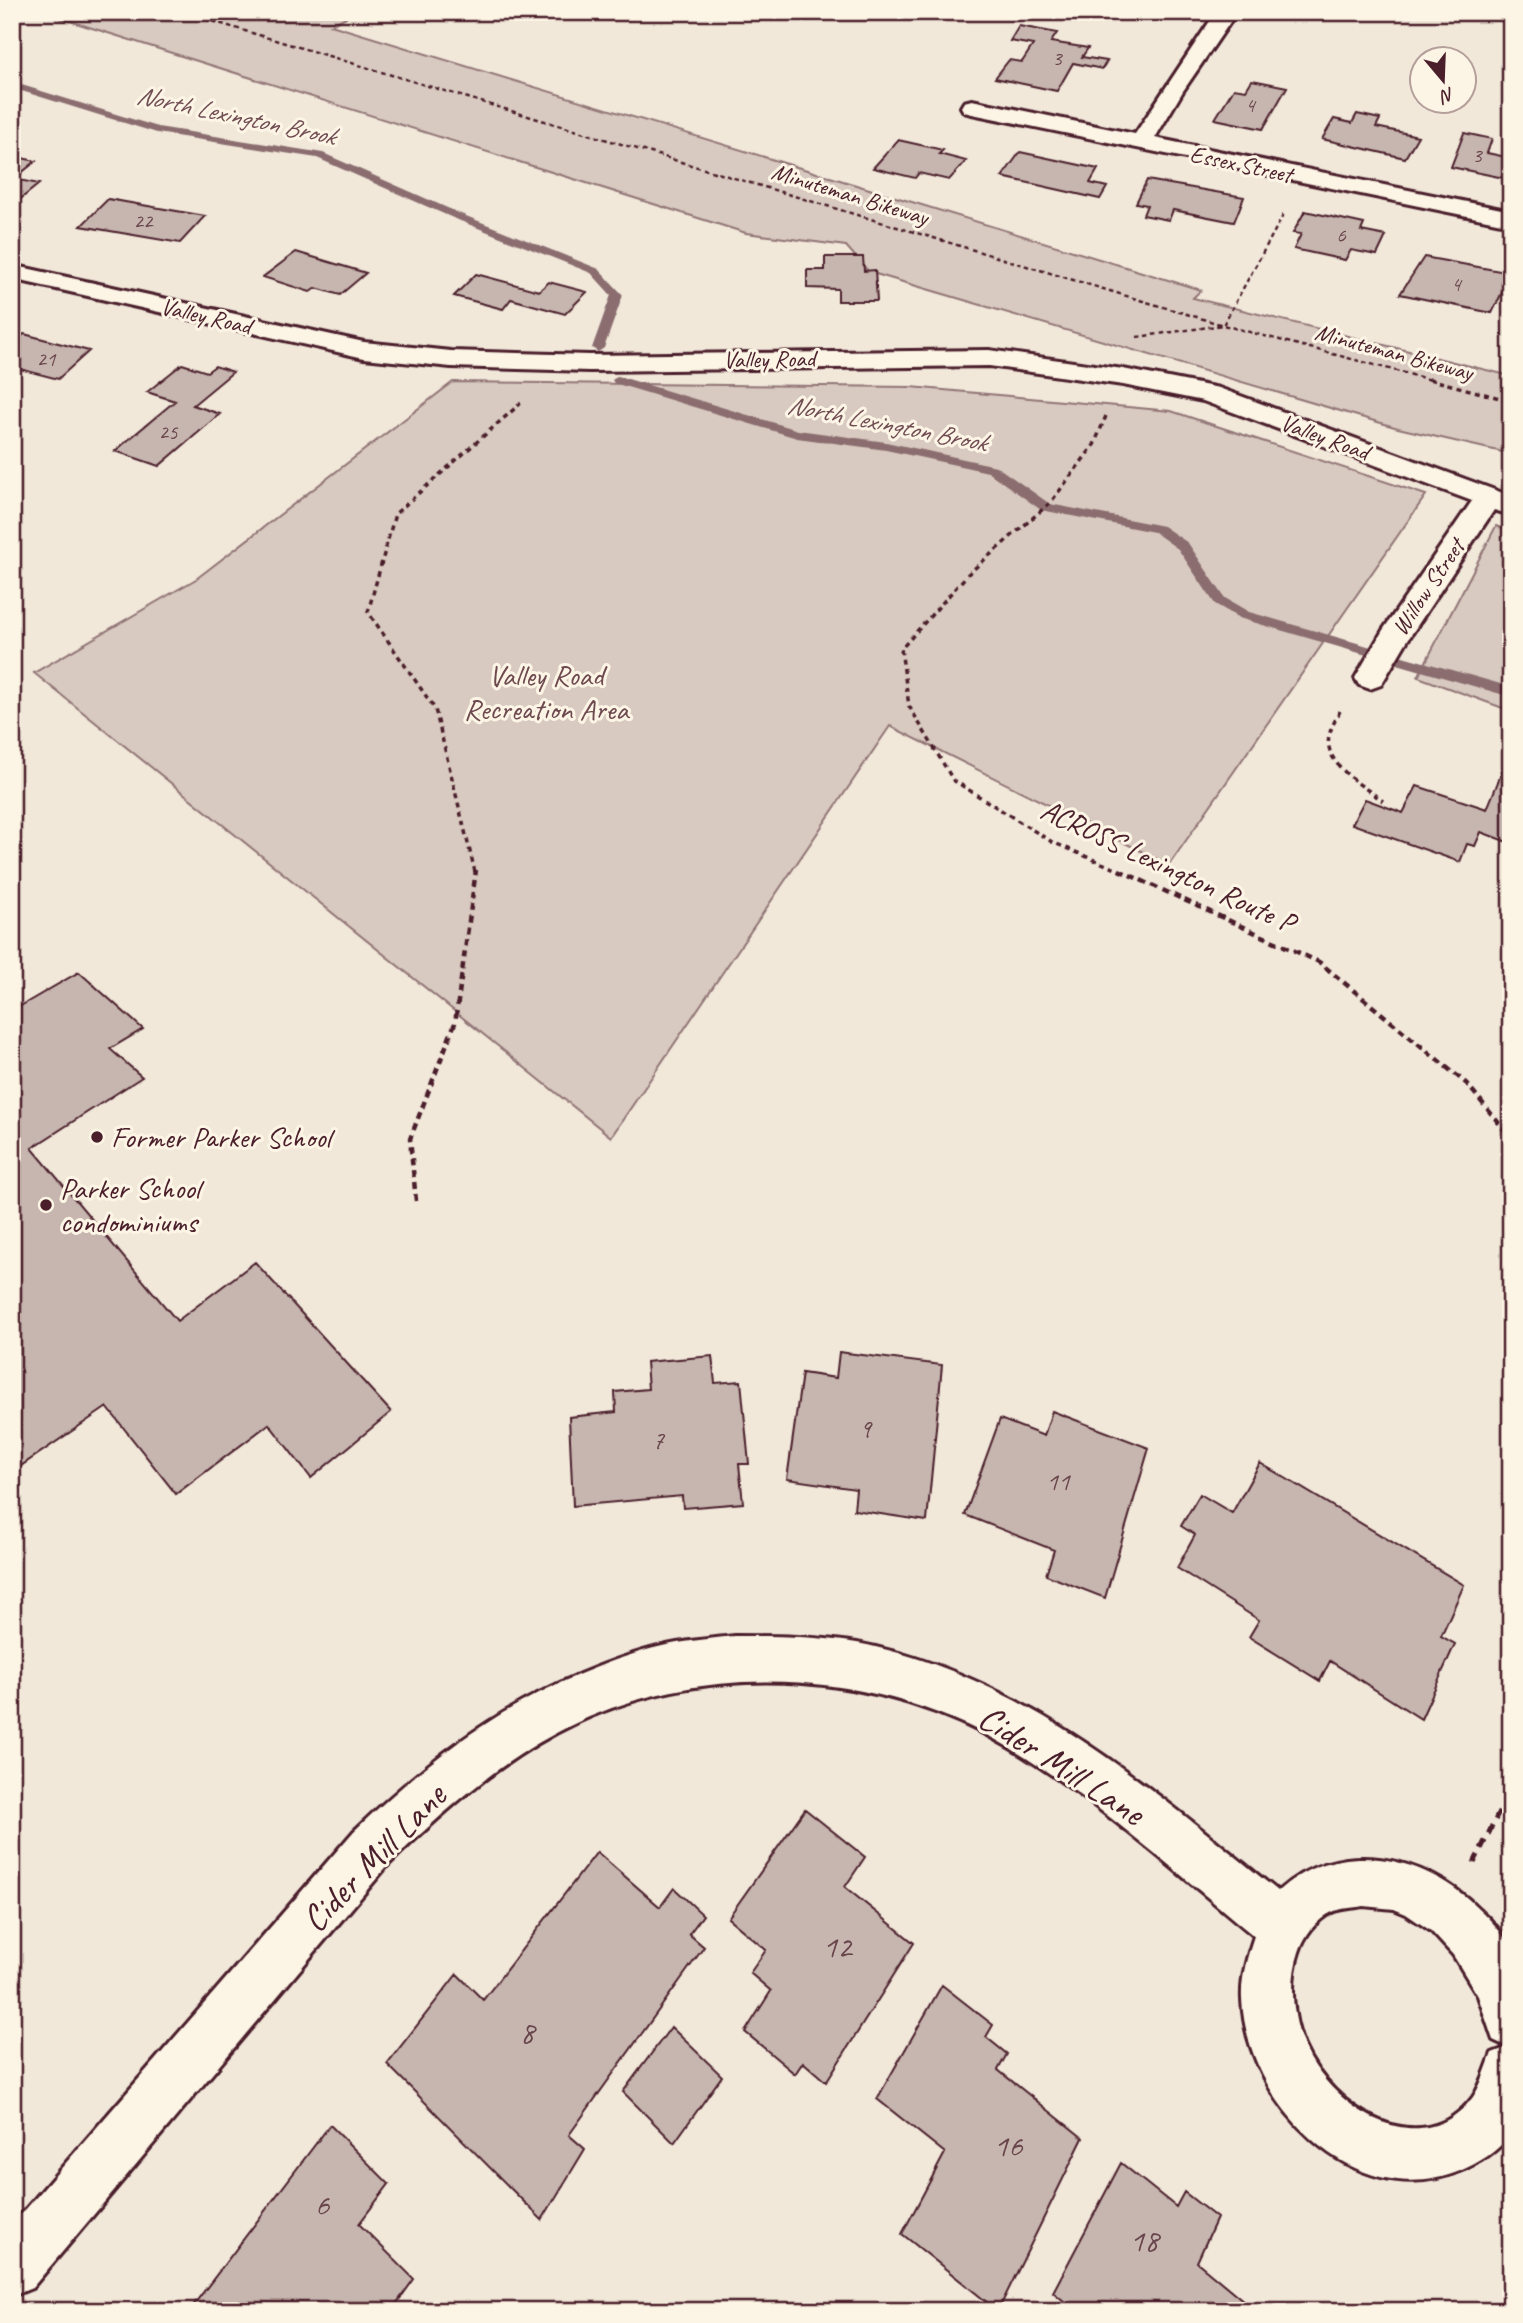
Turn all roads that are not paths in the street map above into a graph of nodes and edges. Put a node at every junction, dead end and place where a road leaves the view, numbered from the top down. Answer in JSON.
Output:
{"nodes":[{"id":1,"x":1227,"y":12,"type":"edge"},
{"id":2,"x":972,"y":107,"type":"dead end"},
{"id":3,"x":1141,"y":142,"type":"junction"},
{"id":4,"x":1511,"y":218,"type":"edge"},
{"id":5,"x":12,"y":272,"type":"edge"},
{"id":6,"x":1499,"y":502,"type":"edge"},
{"id":7,"x":1370,"y":678,"type":"dead end"},
{"id":8,"x":1282,"y":1927,"type":"junction"},
{"id":9,"x":1511,"y":2022,"type":"edge"},
{"id":10,"x":1511,"y":2072,"type":"edge"},
{"id":11,"x":12,"y":2268,"type":"edge"}],
"edges":[{"from":1,"to":3,"type":"street"},
{"from":2,"to":3,"type":"street","name":"Essex Street"},
{"from":3,"to":4,"type":"street","name":"Essex Street"},
{"from":5,"to":6,"type":"street","name":"Valley Road"},
{"from":6,"to":7,"type":"street","name":"Willow Street"},
{"from":8,"to":9,"type":"street"},
{"from":8,"to":10,"type":"street"},
{"from":8,"to":11,"type":"street","name":"Cider Mill Lane"}]}
